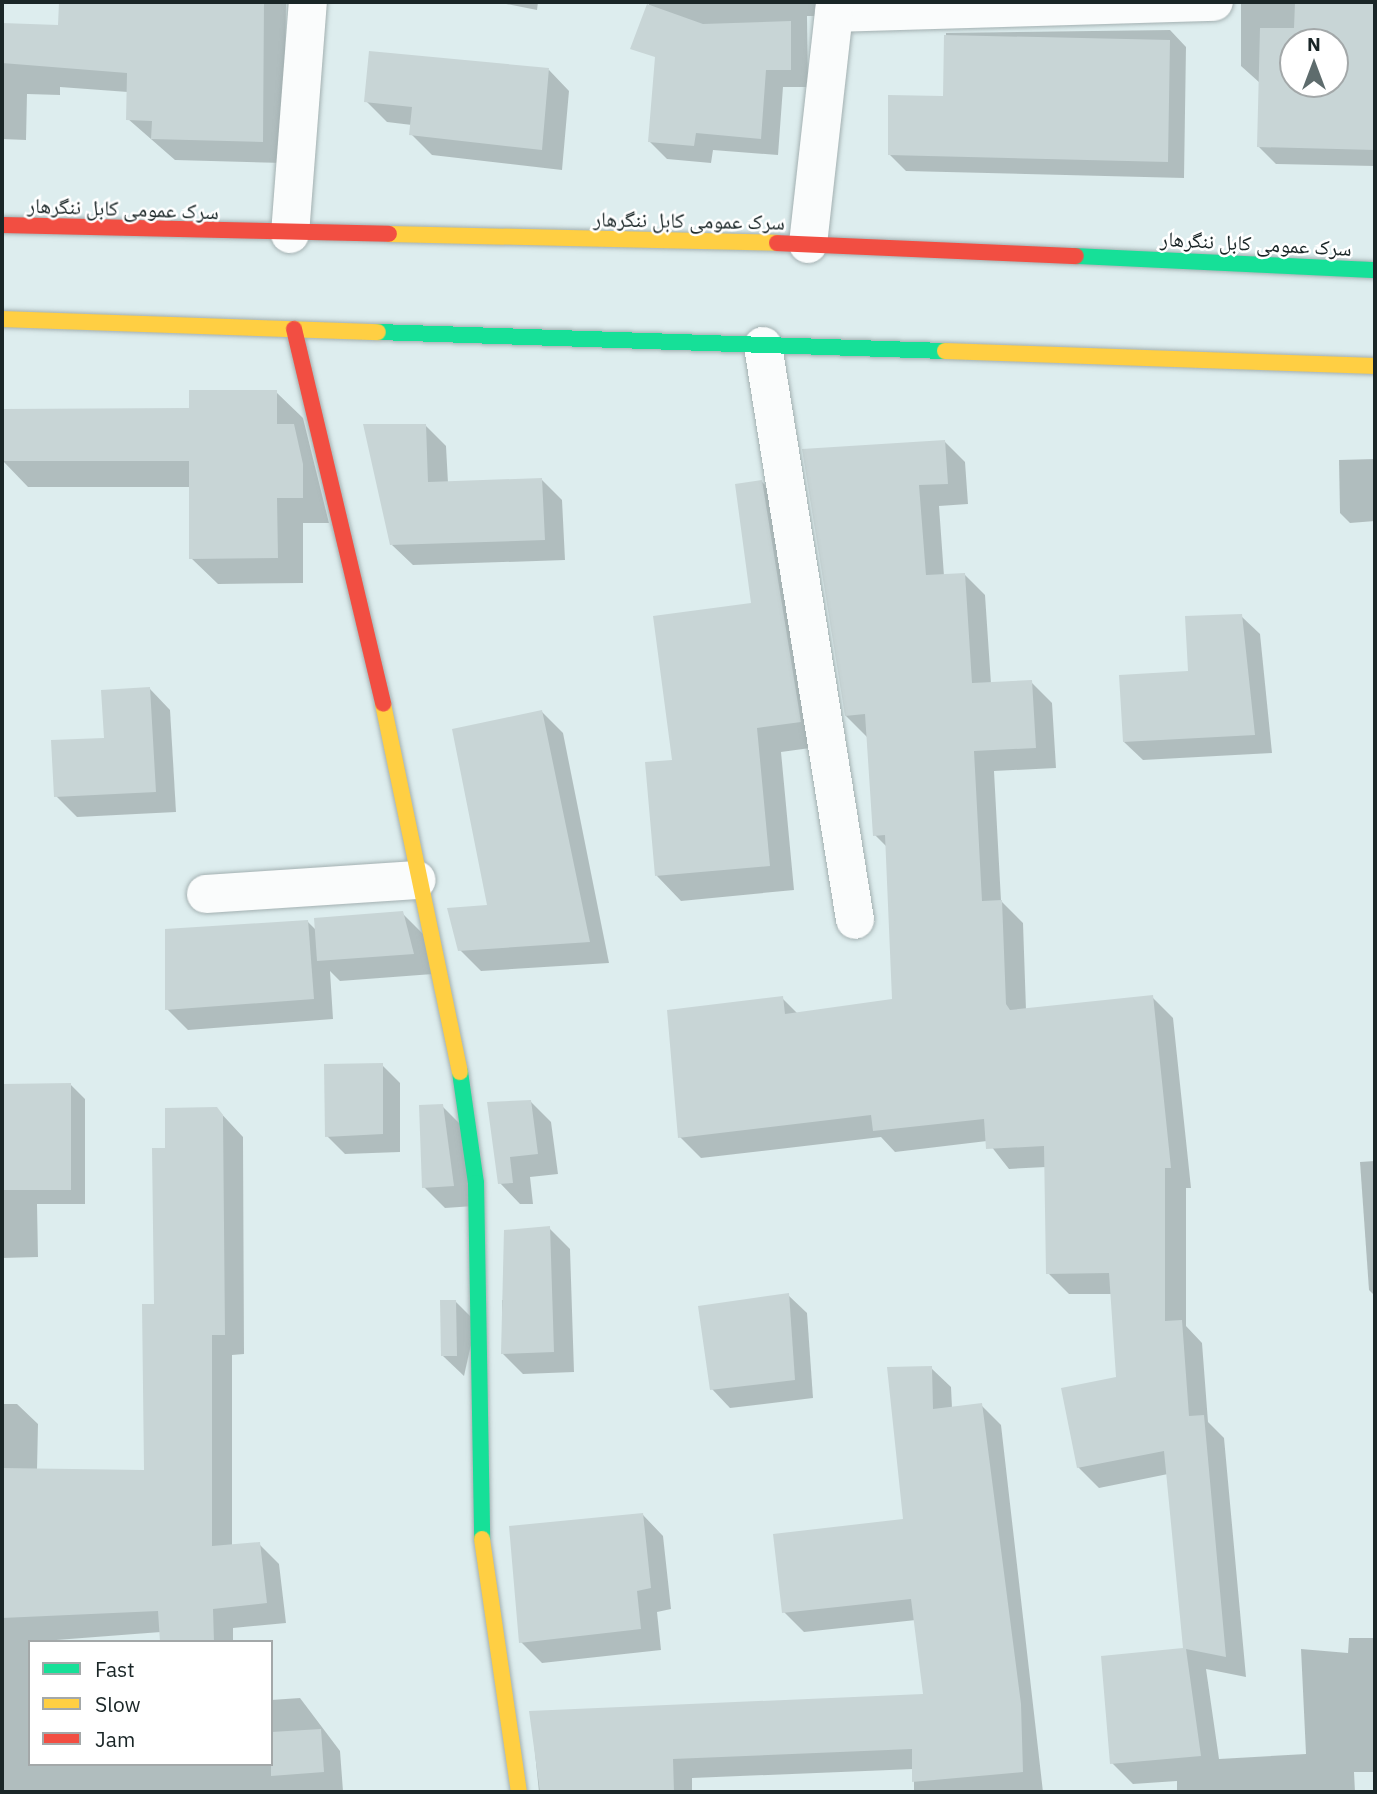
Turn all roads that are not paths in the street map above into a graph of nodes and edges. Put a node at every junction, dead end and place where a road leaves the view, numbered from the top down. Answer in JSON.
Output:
{"nodes":[{"id":1,"x":308,"y":2,"type":"edge"},
{"id":2,"x":1214,"y":2,"type":"edge"},
{"id":3,"x":835,"y":7,"type":"edge"},
{"id":4,"x":2,"y":225,"type":"edge"},
{"id":5,"x":290,"y":234,"type":"junction"},
{"id":6,"x":808,"y":244,"type":"junction"},
{"id":7,"x":1375,"y":270,"type":"edge"},
{"id":8,"x":2,"y":319,"type":"edge"},
{"id":9,"x":294,"y":329,"type":"junction"},
{"id":10,"x":764,"y":346,"type":"junction"},
{"id":11,"x":1375,"y":366,"type":"edge"},
{"id":12,"x":417,"y":880,"type":"junction"},
{"id":13,"x":206,"y":894,"type":"dead end"},
{"id":14,"x":855,"y":919,"type":"dead end"},
{"id":15,"x":519,"y":1792,"type":"edge"}],
"edges":[{"from":1,"to":5,"type":"street"},
{"from":2,"to":3,"type":"street"},
{"from":3,"to":6,"type":"street"},
{"from":4,"to":5,"type":"main road","name":"سرک عمومی کابل ننگرهار"},
{"from":5,"to":6,"type":"main road","name":"سرک عمومی کابل ننگرهار"},
{"from":6,"to":7,"type":"main road","name":"سرک عمومی کابل ننگرهار"},
{"from":8,"to":9,"type":"main road"},
{"from":9,"to":10,"type":"main road"},
{"from":9,"to":12,"type":"main road"},
{"from":10,"to":11,"type":"main road"},
{"from":10,"to":14,"type":"street"},
{"from":12,"to":13,"type":"street"},
{"from":12,"to":15,"type":"main road"}]}
